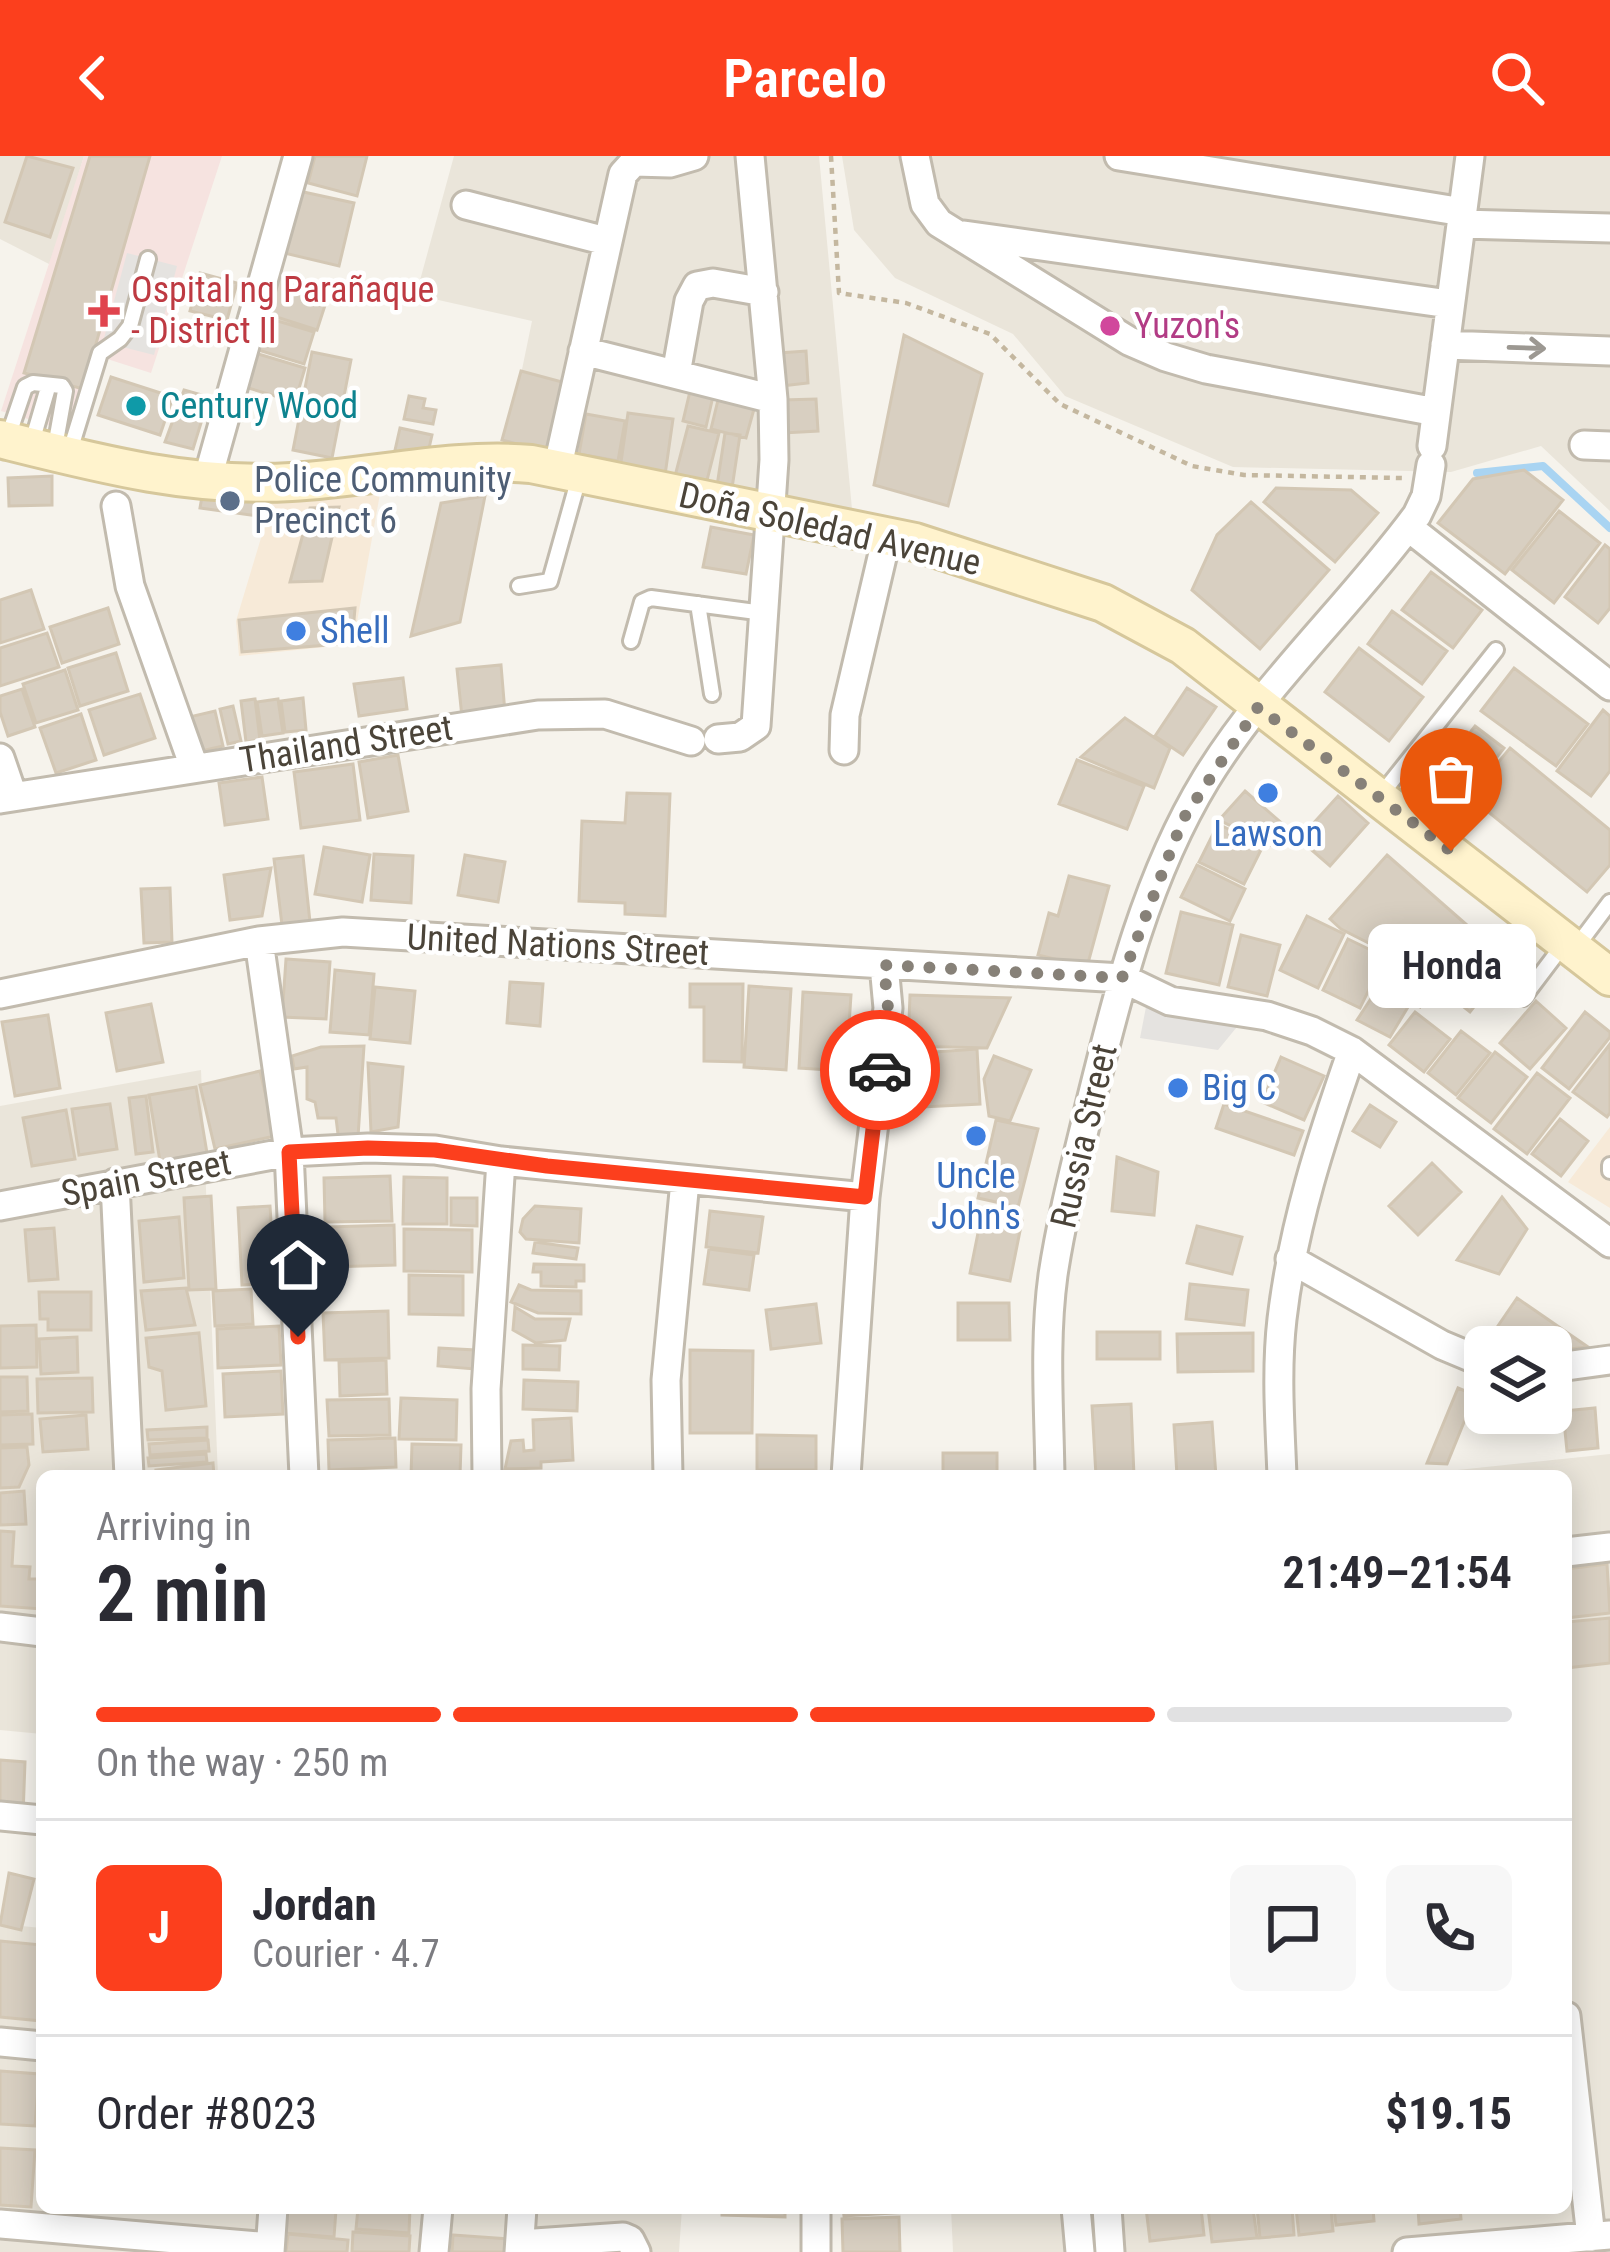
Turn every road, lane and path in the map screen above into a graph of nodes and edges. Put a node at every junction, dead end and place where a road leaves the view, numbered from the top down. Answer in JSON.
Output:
{"nodes":[{"id":1,"x":298,"y":156,"type":"edge"},
{"id":2,"x":694,"y":156,"type":"edge"},
{"id":3,"x":750,"y":156,"type":"edge"},
{"id":4,"x":831,"y":156,"type":"edge"},
{"id":5,"x":915,"y":156,"type":"edge"},
{"id":6,"x":1119,"y":156,"type":"edge"},
{"id":7,"x":1470,"y":156,"type":"edge"},
{"id":8,"x":466,"y":205,"type":"dead end"},
{"id":9,"x":1462,"y":218,"type":"junction"},
{"id":10,"x":1610,"y":228,"type":"edge"},
{"id":11,"x":954,"y":233,"type":"junction"},
{"id":12,"x":606,"y":241,"type":"junction"},
{"id":13,"x":148,"y":259,"type":"dead end"},
{"id":14,"x":764,"y":292,"type":"junction"},
{"id":15,"x":1450,"y":304,"type":"junction"},
{"id":16,"x":1444,"y":346,"type":"junction"},
{"id":17,"x":1610,"y":350,"type":"edge"},
{"id":18,"x":583,"y":351,"type":"junction"},
{"id":19,"x":676,"y":374,"type":"junction"},
{"id":20,"x":47,"y":391,"type":"dead end"},
{"id":21,"x":773,"y":399,"type":"junction"},
{"id":22,"x":1436,"y":412,"type":"junction"},
{"id":23,"x":32,"y":447,"type":"edge"},
{"id":24,"x":1431,"y":462,"type":"junction"},
{"id":25,"x":568,"y":472,"type":"junction"},
{"id":26,"x":207,"y":481,"type":"junction"},
{"id":27,"x":116,"y":506,"type":"dead end"},
{"id":28,"x":773,"y":513,"type":"junction"},
{"id":29,"x":1408,"y":527,"type":"junction"},
{"id":30,"x":887,"y":536,"type":"junction"},
{"id":31,"x":519,"y":586,"type":"dead end"},
{"id":32,"x":698,"y":604,"type":"junction"},
{"id":33,"x":764,"y":614,"type":"junction"},
{"id":34,"x":631,"y":640,"type":"dead end"},
{"id":35,"x":1496,"y":650,"type":"dead end"},
{"id":36,"x":1610,"y":686,"type":"edge"},
{"id":37,"x":712,"y":694,"type":"dead end"},
{"id":38,"x":1258,"y":707,"type":"junction"},
{"id":39,"x":844,"y":750,"type":"dead end"},
{"id":40,"x":0,"y":758,"type":"edge"},
{"id":41,"x":194,"y":766,"type":"junction"},
{"id":42,"x":1380,"y":796,"type":"junction"},
{"id":43,"x":7,"y":797,"type":"edge"},
{"id":44,"x":1610,"y":902,"type":"edge"},
{"id":45,"x":259,"y":941,"type":"junction"},
{"id":46,"x":1571,"y":945,"type":"junction"},
{"id":47,"x":884,"y":965,"type":"junction"},
{"id":48,"x":1610,"y":977,"type":"edge"},
{"id":49,"x":1122,"y":978,"type":"junction"},
{"id":50,"x":0,"y":994,"type":"edge"},
{"id":51,"x":1523,"y":998,"type":"dead end"},
{"id":52,"x":1352,"y":1051,"type":"junction"},
{"id":53,"x":289,"y":1152,"type":"junction"},
{"id":54,"x":500,"y":1161,"type":"junction"},
{"id":55,"x":686,"y":1181,"type":"junction"},
{"id":56,"x":115,"y":1184,"type":"junction"},
{"id":57,"x":865,"y":1197,"type":"junction"},
{"id":58,"x":0,"y":1206,"type":"edge"},
{"id":59,"x":1610,"y":1244,"type":"edge"},
{"id":60,"x":1290,"y":1259,"type":"junction"},
{"id":61,"x":1464,"y":1354,"type":"edge"},
{"id":62,"x":1610,"y":1360,"type":"edge"},
{"id":63,"x":1572,"y":1365,"type":"edge"},
{"id":64,"x":129,"y":1470,"type":"edge"},
{"id":65,"x":304,"y":1470,"type":"edge"},
{"id":66,"x":487,"y":1470,"type":"edge"},
{"id":67,"x":668,"y":1470,"type":"edge"},
{"id":68,"x":846,"y":1470,"type":"edge"},
{"id":69,"x":1050,"y":1470,"type":"edge"},
{"id":70,"x":1282,"y":1470,"type":"edge"},
{"id":71,"x":1610,"y":1547,"type":"edge"},
{"id":72,"x":1572,"y":1551,"type":"edge"},
{"id":73,"x":0,"y":1628,"type":"edge"},
{"id":74,"x":36,"y":1631,"type":"edge"},
{"id":75,"x":0,"y":1816,"type":"edge"},
{"id":76,"x":36,"y":1819,"type":"edge"},
{"id":77,"x":0,"y":2042,"type":"edge"},
{"id":78,"x":36,"y":2045,"type":"edge"},
{"id":79,"x":1572,"y":2077,"type":"edge"},
{"id":80,"x":272,"y":2214,"type":"edge"},
{"id":81,"x":437,"y":2214,"type":"edge"},
{"id":82,"x":522,"y":2214,"type":"edge"},
{"id":83,"x":816,"y":2214,"type":"edge"},
{"id":84,"x":1077,"y":2214,"type":"edge"},
{"id":85,"x":1107,"y":2214,"type":"edge"},
{"id":86,"x":0,"y":2224,"type":"edge"},
{"id":87,"x":1601,"y":2236,"type":"edge"},
{"id":88,"x":519,"y":2248,"type":"edge"},
{"id":89,"x":270,"y":2250,"type":"edge"},
{"id":90,"x":434,"y":2252,"type":"edge"},
{"id":91,"x":636,"y":2252,"type":"edge"},
{"id":92,"x":816,"y":2252,"type":"edge"},
{"id":93,"x":1080,"y":2252,"type":"edge"},
{"id":94,"x":1109,"y":2252,"type":"edge"},
{"id":95,"x":1407,"y":2252,"type":"edge"}],
"edges":[{"from":1,"to":26,"type":"street"},
{"from":2,"to":12,"type":"street"},
{"from":3,"to":14,"type":"street"},
{"from":4,"to":24,"type":"path"},
{"from":5,"to":11,"type":"street"},
{"from":6,"to":9,"type":"street"},
{"from":7,"to":9,"type":"street","name":"Russia Street"},
{"from":8,"to":12,"type":"street"},
{"from":9,"to":10,"type":"street"},
{"from":9,"to":15,"type":"street","name":"Russia Street"},
{"from":11,"to":15,"type":"street"},
{"from":11,"to":22,"type":"street"},
{"from":12,"to":18,"type":"street"},
{"from":13,"to":23,"type":"lane"},
{"from":14,"to":19,"type":"street"},
{"from":14,"to":21,"type":"street"},
{"from":15,"to":16,"type":"street","name":"Russia Street"},
{"from":16,"to":17,"type":"street","one_way":true},
{"from":16,"to":22,"type":"street","name":"Russia Street"},
{"from":18,"to":19,"type":"street"},
{"from":18,"to":25,"type":"street"},
{"from":19,"to":21,"type":"street"},
{"from":20,"to":23,"type":"lane"},
{"from":21,"to":28,"type":"street"},
{"from":22,"to":24,"type":"street","name":"Russia Street"},
{"from":23,"to":26,"type":"main road","name":"Doña Soledad Avenue"},
{"from":24,"to":29,"type":"street","name":"Russia Street"},
{"from":25,"to":26,"type":"main road","name":"Doña Soledad Avenue"},
{"from":25,"to":28,"type":"main road","name":"Doña Soledad Avenue"},
{"from":25,"to":31,"type":"lane"},
{"from":27,"to":41,"type":"street"},
{"from":28,"to":30,"type":"main road","name":"Doña Soledad Avenue"},
{"from":28,"to":33,"type":"street"},
{"from":29,"to":36,"type":"street"},
{"from":29,"to":38,"type":"street","name":"Russia Street"},
{"from":30,"to":38,"type":"main road","name":"Doña Soledad Avenue"},
{"from":30,"to":39,"type":"street"},
{"from":32,"to":33,"type":"lane"},
{"from":32,"to":34,"type":"lane"},
{"from":32,"to":37,"type":"lane"},
{"from":33,"to":41,"type":"street","name":"Thailand Street"},
{"from":35,"to":42,"type":"lane"},
{"from":38,"to":42,"type":"main road","name":"Doña Soledad Avenue"},
{"from":38,"to":49,"type":"street","name":"Russia Street"},
{"from":40,"to":43,"type":"street"},
{"from":41,"to":43,"type":"street","name":"Thailand Street"},
{"from":42,"to":46,"type":"main road","name":"Doña Soledad Avenue"},
{"from":44,"to":46,"type":"lane"},
{"from":45,"to":47,"type":"street","name":"United Nations Street"},
{"from":45,"to":50,"type":"street","name":"United Nations Street"},
{"from":45,"to":53,"type":"street"},
{"from":46,"to":48,"type":"main road","name":"Doña Soledad Avenue"},
{"from":46,"to":51,"type":"lane"},
{"from":47,"to":49,"type":"street","name":"United Nations Street"},
{"from":47,"to":57,"type":"street"},
{"from":49,"to":52,"type":"street","name":"United Nations Street"},
{"from":49,"to":69,"type":"street","name":"Russia Street"},
{"from":52,"to":59,"type":"street","name":"United Nations Street"},
{"from":52,"to":60,"type":"street"},
{"from":53,"to":54,"type":"street","name":"Spain Street"},
{"from":53,"to":56,"type":"street","name":"Spain Street"},
{"from":53,"to":65,"type":"street"},
{"from":54,"to":55,"type":"street","name":"Spain Street"},
{"from":54,"to":66,"type":"street"},
{"from":55,"to":57,"type":"street","name":"Spain Street"},
{"from":55,"to":67,"type":"street"},
{"from":56,"to":58,"type":"street","name":"Spain Street"},
{"from":56,"to":64,"type":"street"},
{"from":57,"to":68,"type":"street"},
{"from":60,"to":61,"type":"street"},
{"from":60,"to":70,"type":"street"},
{"from":62,"to":63,"type":"street"},
{"from":71,"to":72,"type":"street"},
{"from":73,"to":74,"type":"street"},
{"from":75,"to":76,"type":"street"},
{"from":77,"to":78,"type":"street"},
{"from":79,"to":87,"type":"street"},
{"from":80,"to":89,"type":"street"},
{"from":81,"to":90,"type":"street"},
{"from":82,"to":88,"type":"street"},
{"from":83,"to":92,"type":"street"},
{"from":84,"to":93,"type":"street"},
{"from":85,"to":94,"type":"street"},
{"from":86,"to":89,"type":"street"},
{"from":87,"to":95,"type":"street"},
{"from":88,"to":91,"type":"street"}]}
